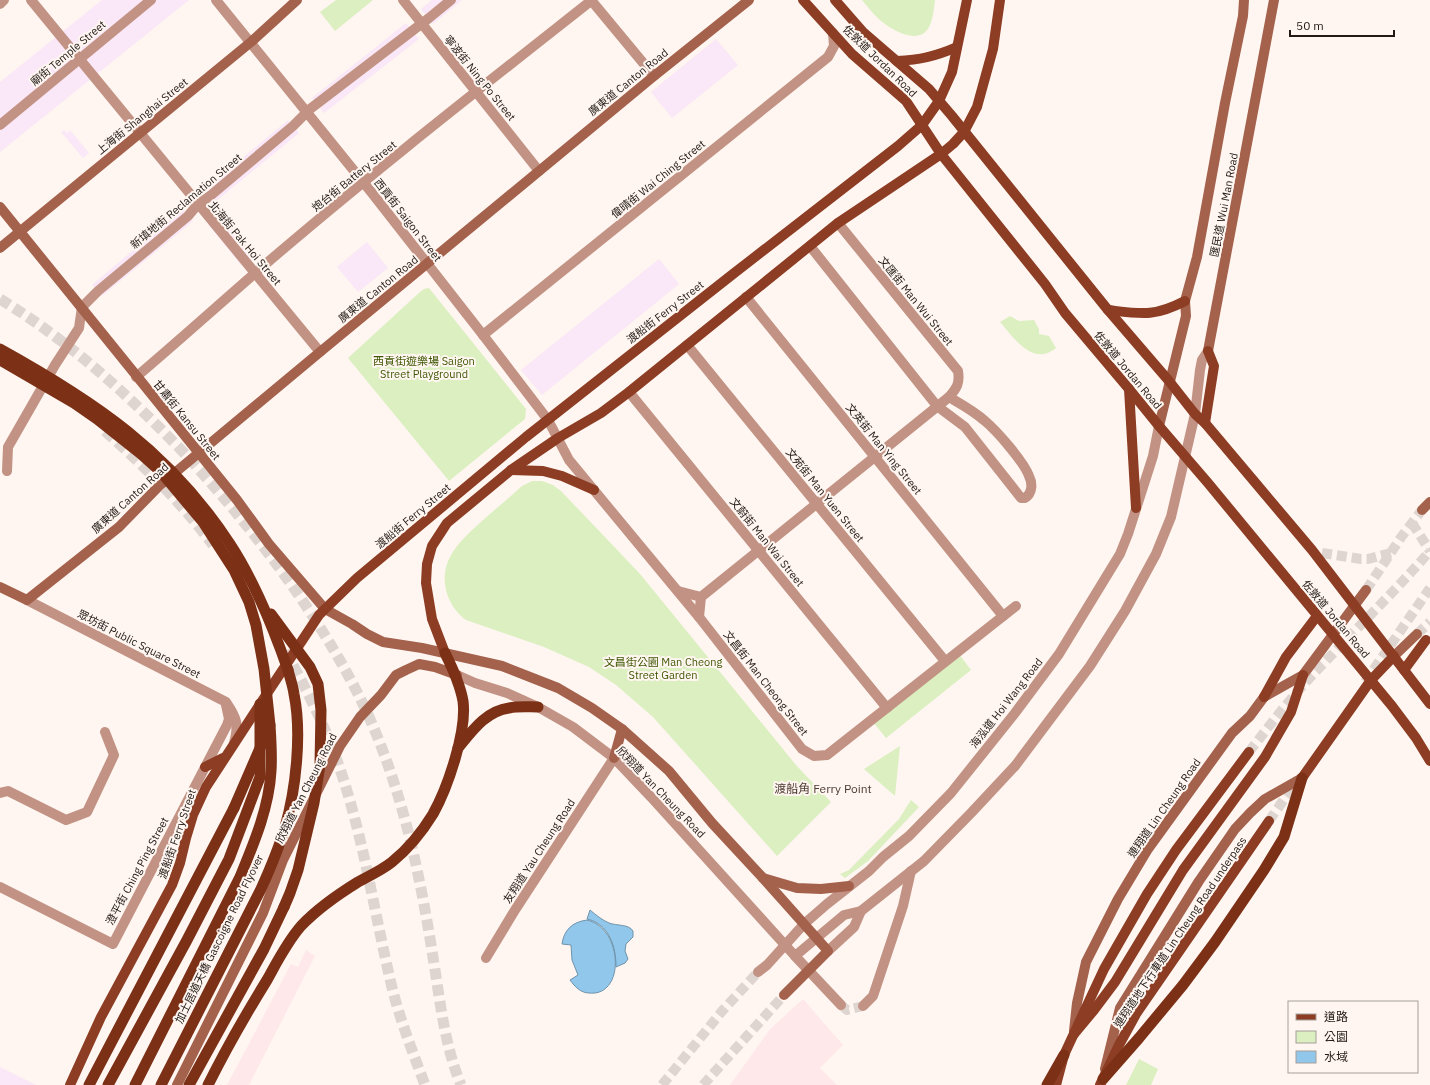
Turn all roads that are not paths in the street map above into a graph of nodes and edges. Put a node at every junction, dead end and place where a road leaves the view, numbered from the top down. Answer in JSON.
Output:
{"nodes":[{"id":1,"x":4,"y":0,"type":"edge"},
{"id":2,"x":31,"y":0,"type":"edge"},
{"id":3,"x":151,"y":0,"type":"edge"},
{"id":4,"x":216,"y":0,"type":"edge"},
{"id":5,"x":297,"y":0,"type":"edge"},
{"id":6,"x":403,"y":0,"type":"edge"},
{"id":7,"x":451,"y":0,"type":"edge"},
{"id":8,"x":591,"y":0,"type":"edge"},
{"id":9,"x":749,"y":0,"type":"edge"},
{"id":10,"x":803,"y":0,"type":"edge"},
{"id":11,"x":835,"y":0,"type":"edge"},
{"id":12,"x":967,"y":0,"type":"edge"},
{"id":13,"x":1000,"y":0,"type":"edge"},
{"id":14,"x":1244,"y":0,"type":"edge"},
{"id":15,"x":1274,"y":0,"type":"edge"},
{"id":16,"x":0,"y":4,"type":"edge"},
{"id":17,"x":422,"y":23,"type":"junction"},
{"id":18,"x":833,"y":33,"type":"junction"},
{"id":19,"x":251,"y":42,"type":"junction"},
{"id":20,"x":957,"y":47,"type":"junction"},
{"id":21,"x":78,"y":60,"type":"junction"},
{"id":22,"x":897,"y":61,"type":"junction"},
{"id":23,"x":654,"y":76,"type":"junction"},
{"id":24,"x":476,"y":92,"type":"junction"},
{"id":25,"x":939,"y":101,"type":"junction"},
{"id":26,"x":307,"y":112,"type":"junction"},
{"id":27,"x":0,"y":125,"type":"edge"},
{"id":28,"x":922,"y":125,"type":"junction"},
{"id":29,"x":964,"y":132,"type":"junction"},
{"id":30,"x":141,"y":134,"type":"junction"},
{"id":31,"x":941,"y":154,"type":"junction"},
{"id":32,"x":539,"y":170,"type":"junction"},
{"id":33,"x":364,"y":183,"type":"junction"},
{"id":34,"x":198,"y":204,"type":"junction"},
{"id":35,"x":0,"y":207,"type":"edge"},
{"id":36,"x":838,"y":223,"type":"junction"},
{"id":37,"x":20,"y":232,"type":"junction"},
{"id":38,"x":810,"y":246,"type":"junction"},
{"id":39,"x":0,"y":248,"type":"edge"},
{"id":40,"x":428,"y":264,"type":"junction"},
{"id":41,"x":255,"y":273,"type":"junction"},
{"id":42,"x":746,"y":297,"type":"junction"},
{"id":43,"x":1185,"y":301,"type":"junction"},
{"id":44,"x":82,"y":307,"type":"junction"},
{"id":45,"x":1108,"y":310,"type":"junction"},
{"id":46,"x":484,"y":335,"type":"junction"},
{"id":47,"x":687,"y":344,"type":"junction"},
{"id":48,"x":0,"y":348,"type":"edge"},
{"id":49,"x":1208,"y":351,"type":"junction"},
{"id":50,"x":320,"y":352,"type":"junction"},
{"id":51,"x":0,"y":360,"type":"edge"},
{"id":52,"x":136,"y":377,"type":"junction"},
{"id":53,"x":1169,"y":381,"type":"junction"},
{"id":54,"x":1129,"y":389,"type":"junction"},
{"id":55,"x":629,"y":392,"type":"junction"},
{"id":56,"x":949,"y":397,"type":"junction"},
{"id":57,"x":938,"y":406,"type":"junction"},
{"id":58,"x":1195,"y":414,"type":"junction"},
{"id":59,"x":548,"y":420,"type":"junction"},
{"id":60,"x":1205,"y":424,"type":"junction"},
{"id":61,"x":1159,"y":426,"type":"junction"},
{"id":62,"x":558,"y":438,"type":"junction"},
{"id":63,"x":199,"y":453,"type":"junction"},
{"id":64,"x":875,"y":456,"type":"junction"},
{"id":65,"x":1186,"y":457,"type":"junction"},
{"id":66,"x":511,"y":470,"type":"junction"},
{"id":67,"x":7,"y":471,"type":"dead end"},
{"id":68,"x":594,"y":490,"type":"junction"},
{"id":69,"x":1430,"y":502,"type":"edge"},
{"id":70,"x":816,"y":503,"type":"junction"},
{"id":71,"x":1136,"y":508,"type":"junction"},
{"id":72,"x":1422,"y":510,"type":"tunnel mouth"},
{"id":73,"x":758,"y":550,"type":"junction"},
{"id":74,"x":0,"y":587,"type":"edge"},
{"id":75,"x":1366,"y":590,"type":"tunnel mouth"},
{"id":76,"x":678,"y":591,"type":"junction"},
{"id":77,"x":701,"y":597,"type":"junction"},
{"id":78,"x":258,"y":598,"type":"junction"},
{"id":79,"x":27,"y":600,"type":"junction"},
{"id":80,"x":1355,"y":605,"type":"junction"},
{"id":81,"x":1016,"y":606,"type":"dead end"},
{"id":82,"x":325,"y":609,"type":"junction"},
{"id":83,"x":1004,"y":616,"type":"junction"},
{"id":84,"x":1317,"y":616,"type":"junction"},
{"id":85,"x":699,"y":617,"type":"junction"},
{"id":86,"x":367,"y":634,"type":"joint"},
{"id":87,"x":1332,"y":634,"type":"junction"},
{"id":88,"x":1417,"y":634,"type":"tunnel mouth"},
{"id":89,"x":1426,"y":640,"type":"tunnel mouth"},
{"id":90,"x":445,"y":653,"type":"junction"},
{"id":91,"x":1394,"y":656,"type":"junction"},
{"id":92,"x":945,"y":661,"type":"junction"},
{"id":93,"x":1404,"y":670,"type":"junction"},
{"id":94,"x":457,"y":675,"type":"junction"},
{"id":95,"x":1303,"y":675,"type":"junction"},
{"id":96,"x":1371,"y":680,"type":"junction"},
{"id":97,"x":1264,"y":697,"type":"junction"},
{"id":98,"x":226,"y":702,"type":"junction"},
{"id":99,"x":260,"y":704,"type":"junction"},
{"id":100,"x":1430,"y":704,"type":"edge"},
{"id":101,"x":538,"y":707,"type":"junction"},
{"id":102,"x":887,"y":708,"type":"junction"},
{"id":103,"x":270,"y":725,"type":"junction"},
{"id":104,"x":622,"y":729,"type":"junction"},
{"id":105,"x":104,"y":732,"type":"dead end"},
{"id":106,"x":233,"y":745,"type":"junction"},
{"id":107,"x":458,"y":748,"type":"junction"},
{"id":108,"x":1249,"y":752,"type":"tunnel mouth"},
{"id":109,"x":227,"y":756,"type":"junction"},
{"id":110,"x":614,"y":758,"type":"junction"},
{"id":111,"x":1430,"y":761,"type":"edge"},
{"id":112,"x":205,"y":767,"type":"junction"},
{"id":113,"x":1302,"y":778,"type":"junction"},
{"id":114,"x":0,"y":793,"type":"edge"},
{"id":115,"x":1269,"y":821,"type":"tunnel mouth"},
{"id":116,"x":912,"y":871,"type":"junction"},
{"id":117,"x":763,"y":878,"type":"junction"},
{"id":118,"x":849,"y":886,"type":"junction"},
{"id":119,"x":0,"y":888,"type":"edge"},
{"id":120,"x":861,"y":911,"type":"junction"},
{"id":121,"x":804,"y":924,"type":"junction"},
{"id":122,"x":816,"y":938,"type":"junction"},
{"id":123,"x":785,"y":945,"type":"junction"},
{"id":124,"x":828,"y":951,"type":"junction"},
{"id":125,"x":795,"y":956,"type":"junction"},
{"id":126,"x":486,"y":958,"type":"dead end"},
{"id":127,"x":808,"y":970,"type":"junction"},
{"id":128,"x":758,"y":972,"type":"tunnel mouth"},
{"id":129,"x":784,"y":994,"type":"tunnel mouth"},
{"id":130,"x":841,"y":1005,"type":"tunnel mouth"},
{"id":131,"x":863,"y":1006,"type":"dead end"},
{"id":132,"x":1074,"y":1034,"type":"junction"},
{"id":133,"x":1064,"y":1055,"type":"junction"},
{"id":134,"x":1102,"y":1082,"type":"edge"},
{"id":135,"x":70,"y":1085,"type":"edge"},
{"id":136,"x":89,"y":1085,"type":"edge"},
{"id":137,"x":108,"y":1085,"type":"edge"},
{"id":138,"x":134,"y":1085,"type":"edge"},
{"id":139,"x":160,"y":1085,"type":"edge"},
{"id":140,"x":177,"y":1085,"type":"edge"},
{"id":141,"x":189,"y":1085,"type":"edge"},
{"id":142,"x":208,"y":1085,"type":"edge"},
{"id":143,"x":1048,"y":1085,"type":"edge"},
{"id":144,"x":1056,"y":1085,"type":"edge"}],
"edges":[{"from":1,"to":16,"type":"street"},
{"from":2,"to":21,"type":"street","name":"北海街 Pak Hoi Street"},
{"from":3,"to":21,"type":"street","name":"廟街 Temple Street"},
{"from":4,"to":19,"type":"street","name":"西貢街 Saigon Street"},
{"from":5,"to":19,"type":"main road","name":"上海街 Shanghai Street"},
{"from":6,"to":17,"type":"street","name":"寧波街 Ning Po Street"},
{"from":7,"to":17,"type":"street","name":"新填地街 Reclamation Street"},
{"from":8,"to":23,"type":"street"},
{"from":8,"to":24,"type":"street","name":"炮台街 Battery Street"},
{"from":9,"to":23,"type":"main road","name":"廣東道 Canton Road"},
{"from":10,"to":18,"type":"main road","name":"佐敦道 Jordan Road"},
{"from":11,"to":22,"type":"main road","name":"佐敦道 Jordan Road"},
{"from":12,"to":20,"type":"main road"},
{"from":13,"to":29,"type":"main road"},
{"from":14,"to":43,"type":"main road","name":"匯民道 Wui Man Road"},
{"from":15,"to":49,"type":"main road","name":"匯民道 Wui Man Road"},
{"from":17,"to":24,"type":"street","name":"寧波街 Ning Po Street"},
{"from":17,"to":26,"type":"street","name":"新填地街 Reclamation Street"},
{"from":18,"to":28,"type":"main road","name":"佐敦道 Jordan Road"},
{"from":18,"to":46,"type":"street","name":"偉晴街 Wai Ching Street"},
{"from":19,"to":26,"type":"street","name":"西貢街 Saigon Street"},
{"from":19,"to":30,"type":"main road","name":"上海街 Shanghai Street"},
{"from":20,"to":22,"type":"main road"},
{"from":20,"to":25,"type":"main road"},
{"from":21,"to":27,"type":"street","name":"廟街 Temple Street"},
{"from":21,"to":30,"type":"street","name":"北海街 Pak Hoi Street"},
{"from":22,"to":25,"type":"main road","name":"佐敦道 Jordan Road"},
{"from":23,"to":32,"type":"main road","name":"廣東道 Canton Road"},
{"from":24,"to":32,"type":"street","name":"寧波街 Ning Po Street"},
{"from":24,"to":33,"type":"street","name":"炮台街 Battery Street"},
{"from":25,"to":28,"type":"main road","name":"渡船街 Ferry Street"},
{"from":25,"to":29,"type":"main road","name":"佐敦道 Jordan Road"},
{"from":26,"to":33,"type":"street","name":"西貢街 Saigon Street"},
{"from":26,"to":34,"type":"street","name":"新填地街 Reclamation Street"},
{"from":28,"to":31,"type":"main road","name":"佐敦道 Jordan Road"},
{"from":28,"to":59,"type":"main road","name":"渡船街 Ferry Street"},
{"from":29,"to":31,"type":"main road"},
{"from":29,"to":45,"type":"main road","name":"佐敦道 Jordan Road"},
{"from":30,"to":34,"type":"street","name":"北海街 Pak Hoi Street"},
{"from":30,"to":37,"type":"main road","name":"上海街 Shanghai Street"},
{"from":31,"to":36,"type":"main road"},
{"from":31,"to":54,"type":"main road","name":"佐敦道 Jordan Road"},
{"from":32,"to":40,"type":"main road","name":"廣東道 Canton Road"},
{"from":33,"to":40,"type":"street","name":"西貢街 Saigon Street"},
{"from":33,"to":41,"type":"street","name":"炮台街 Battery Street"},
{"from":34,"to":41,"type":"street","name":"北海街 Pak Hoi Street"},
{"from":34,"to":44,"type":"street","name":"新填地街 Reclamation Street"},
{"from":35,"to":37,"type":"main road","name":"甘肅街 Kansu Street"},
{"from":36,"to":38,"type":"main road"},
{"from":36,"to":56,"type":"street","name":"文匯街 Man Wui Street"},
{"from":37,"to":39,"type":"main road","name":"上海街 Shanghai Street"},
{"from":37,"to":44,"type":"main road","name":"甘肅街 Kansu Street"},
{"from":38,"to":42,"type":"main road"},
{"from":38,"to":57,"type":"street"},
{"from":40,"to":46,"type":"street","name":"西貢街 Saigon Street"},
{"from":40,"to":50,"type":"main road","name":"廣東道 Canton Road"},
{"from":41,"to":50,"type":"street","name":"北海街 Pak Hoi Street"},
{"from":41,"to":52,"type":"street","name":"炮台街 Battery Street"},
{"from":42,"to":47,"type":"main road"},
{"from":42,"to":64,"type":"street","name":"文英街 Man Ying Street"},
{"from":43,"to":45,"type":"main road"},
{"from":43,"to":53,"type":"main road","name":"匯民道 Wui Man Road"},
{"from":44,"to":52,"type":"main road","name":"甘肅街 Kansu Street"},
{"from":44,"to":67,"type":"street"},
{"from":45,"to":53,"type":"main road","name":"佐敦道 Jordan Road"},
{"from":46,"to":59,"type":"street","name":"西貢街 Saigon Street"},
{"from":47,"to":55,"type":"main road"},
{"from":47,"to":70,"type":"street","name":"文苑街 Man Yuen Street"},
{"from":48,"to":78,"type":"highway","name":"加士居道天橋 Gascoigne Road Flyover","bridge":true},
{"from":49,"to":58,"type":"street","name":"匯民道 Wui Man Road"},
{"from":49,"to":60,"type":"main road"},
{"from":50,"to":63,"type":"main road","name":"廣東道 Canton Road"},
{"from":51,"to":103,"type":"highway","name":"加士居道天橋 Gascoigne Road Flyover","bridge":true},
{"from":52,"to":63,"type":"main road","name":"甘肅街 Kansu Street"},
{"from":53,"to":58,"type":"main road","name":"佐敦道 Jordan Road"},
{"from":53,"to":61,"type":"main road","name":"海泓道 Hoi Wang Road"},
{"from":54,"to":61,"type":"main road","name":"佐敦道 Jordan Road"},
{"from":54,"to":71,"type":"main road"},
{"from":55,"to":62,"type":"main road"},
{"from":55,"to":73,"type":"street","name":"文蔚街 Man Wai Street"},
{"from":56,"to":57,"type":"street","name":"文匯街 Man Wui Street"},
{"from":56,"to":57,"type":"street"},
{"from":57,"to":64,"type":"street","name":"文匯街 Man Wui Street"},
{"from":58,"to":60,"type":"main road","name":"佐敦道 Jordan Road"},
{"from":58,"to":65,"type":"street"},
{"from":59,"to":62,"type":"street","name":"文昌街 Man Cheong Street"},
{"from":59,"to":82,"type":"main road","name":"渡船街 Ferry Street"},
{"from":60,"to":80,"type":"main road","name":"佐敦道 Jordan Road"},
{"from":61,"to":65,"type":"main road","name":"佐敦道 Jordan Road"},
{"from":61,"to":71,"type":"street","name":"海泓道 Hoi Wang Road"},
{"from":62,"to":66,"type":"main road"},
{"from":62,"to":68,"type":"street","name":"文昌街 Man Cheong Street"},
{"from":63,"to":79,"type":"main road","name":"廣東道 Canton Road"},
{"from":63,"to":82,"type":"main road","name":"甘肅街 Kansu Street"},
{"from":64,"to":70,"type":"street","name":"文匯街 Man Wui Street"},
{"from":64,"to":83,"type":"street","name":"文英街 Man Ying Street"},
{"from":65,"to":84,"type":"main road","name":"佐敦道 Jordan Road"},
{"from":65,"to":116,"type":"street"},
{"from":66,"to":68,"type":"main road"},
{"from":66,"to":90,"type":"main road"},
{"from":68,"to":76,"type":"street","name":"文昌街 Man Cheong Street"},
{"from":69,"to":72,"type":"main road"},
{"from":70,"to":73,"type":"street","name":"文匯街 Man Wui Street"},
{"from":70,"to":92,"type":"street","name":"文苑街 Man Yuen Street"},
{"from":71,"to":118,"type":"street","name":"海泓道 Hoi Wang Road"},
{"from":73,"to":77,"type":"street","name":"文匯街 Man Wui Street"},
{"from":73,"to":102,"type":"street","name":"文蔚街 Man Wai Street"},
{"from":74,"to":79,"type":"main road","name":"眾坊街 Public Square Street"},
{"from":75,"to":80,"type":"main road","name":"連翔道 Lin Cheung Road"},
{"from":76,"to":77,"type":"street"},
{"from":76,"to":85,"type":"street","name":"文昌街 Man Cheong Street"},
{"from":77,"to":85,"type":"street"},
{"from":78,"to":139,"type":"highway","name":"加士居道天橋 Gascoigne Road Flyover","bridge":true},
{"from":78,"to":141,"type":"highway","bridge":true},
{"from":79,"to":98,"type":"street","name":"眾坊街 Public Square Street"},
{"from":80,"to":87,"type":"main road","name":"連翔道 Lin Cheung Road"},
{"from":80,"to":91,"type":"main road","name":"佐敦道 Jordan Road"},
{"from":81,"to":83,"type":"street","name":"文昌街 Man Cheong Street"},
{"from":82,"to":86,"type":"main road","name":"甘肅街 Kansu Street"},
{"from":82,"to":99,"type":"main road","name":"渡船街 Ferry Street"},
{"from":83,"to":92,"type":"street","name":"文昌街 Man Cheong Street"},
{"from":84,"to":87,"type":"main road","name":"佐敦道 Jordan Road"},
{"from":84,"to":97,"type":"main road"},
{"from":85,"to":102,"type":"street","name":"文昌街 Man Cheong Street"},
{"from":86,"to":90,"type":"main road","name":"欣翔道 Yan Cheung Road"},
{"from":87,"to":95,"type":"main road","name":"連翔道 Lin Cheung Road"},
{"from":87,"to":96,"type":"main road","name":"佐敦道 Jordan Road"},
{"from":88,"to":91,"type":"main road"},
{"from":89,"to":93,"type":"main road"},
{"from":90,"to":94,"type":"highway"},
{"from":90,"to":104,"type":"main road","name":"欣翔道 Yan Cheung Road"},
{"from":91,"to":93,"type":"main road","name":"佐敦道 Jordan Road"},
{"from":91,"to":96,"type":"main road"},
{"from":92,"to":102,"type":"street","name":"文昌街 Man Cheong Street"},
{"from":93,"to":100,"type":"main road","name":"佐敦道 Jordan Road"},
{"from":94,"to":101,"type":"street","name":"欣翔道 Yan Cheung Road"},
{"from":94,"to":107,"type":"highway"},
{"from":94,"to":140,"type":"main road","name":"欣翔道 Yan Cheung Road"},
{"from":95,"to":97,"type":"main road","name":"連翔道 Lin Cheung Road"},
{"from":95,"to":132,"type":"main road"},
{"from":96,"to":111,"type":"main road","name":"佐敦道 Jordan Road"},
{"from":96,"to":113,"type":"main road"},
{"from":97,"to":132,"type":"main road","name":"連翔道 Lin Cheung Road"},
{"from":98,"to":106,"type":"street"},
{"from":98,"to":112,"type":"street","name":"澄平街 Ching Ping Street"},
{"from":99,"to":106,"type":"main road","name":"渡船街 Ferry Street"},
{"from":99,"to":137,"type":"highway"},
{"from":101,"to":107,"type":"highway"},
{"from":101,"to":110,"type":"street","name":"欣翔道 Yan Cheung Road"},
{"from":103,"to":136,"type":"highway","bridge":true},
{"from":103,"to":138,"type":"highway","name":"加士居道天橋 Gascoigne Road Flyover"},
{"from":104,"to":110,"type":"main road"},
{"from":104,"to":117,"type":"main road","name":"欣翔道 Yan Cheung Road"},
{"from":105,"to":114,"type":"street"},
{"from":106,"to":109,"type":"main road","name":"渡船街 Ferry Street"},
{"from":107,"to":142,"type":"highway"},
{"from":108,"to":132,"type":"main road"},
{"from":109,"to":112,"type":"main road"},
{"from":109,"to":135,"type":"main road","name":"渡船街 Ferry Street"},
{"from":110,"to":123,"type":"street","name":"欣翔道 Yan Cheung Road"},
{"from":110,"to":126,"type":"street","name":"友翔道 Yau Cheung Road"},
{"from":112,"to":119,"type":"street","name":"澄平街 Ching Ping Street"},
{"from":113,"to":134,"type":"highway"},
{"from":113,"to":134,"type":"main road"},
{"from":115,"to":134,"type":"main road","name":"連翔道地下行車道 Lin Cheung Road underpass"},
{"from":116,"to":120,"type":"street"},
{"from":116,"to":131,"type":"street"},
{"from":117,"to":118,"type":"main road"},
{"from":117,"to":121,"type":"main road","name":"欣翔道 Yan Cheung Road"},
{"from":118,"to":121,"type":"street","name":"海泓道 Hoi Wang Road"},
{"from":120,"to":122,"type":"street"},
{"from":120,"to":124,"type":"street"},
{"from":121,"to":122,"type":"main road","name":"欣翔道 Yan Cheung Road"},
{"from":121,"to":123,"type":"street","name":"海泓道 Hoi Wang Road"},
{"from":122,"to":124,"type":"main road","name":"欣翔道 Yan Cheung Road"},
{"from":122,"to":125,"type":"street"},
{"from":123,"to":125,"type":"street","name":"欣翔道 Yan Cheung Road"},
{"from":123,"to":128,"type":"street","name":"海泓道 Hoi Wang Road"},
{"from":124,"to":127,"type":"main road"},
{"from":125,"to":127,"type":"street","name":"欣翔道 Yan Cheung Road"},
{"from":127,"to":129,"type":"main road"},
{"from":127,"to":130,"type":"street","name":"欣翔道 Yan Cheung Road"},
{"from":132,"to":133,"type":"main road","name":"連翔道 Lin Cheung Road"},
{"from":133,"to":143,"type":"highway"},
{"from":133,"to":144,"type":"main road","name":"連翔道 Lin Cheung Road"}]}
